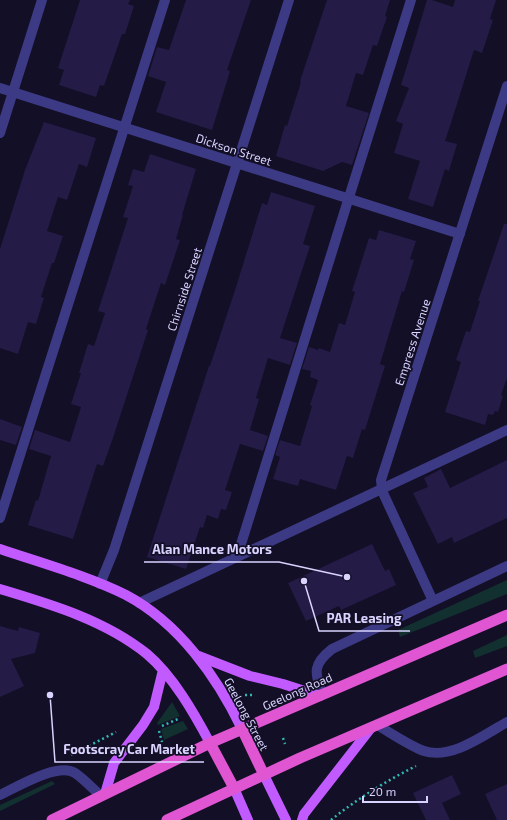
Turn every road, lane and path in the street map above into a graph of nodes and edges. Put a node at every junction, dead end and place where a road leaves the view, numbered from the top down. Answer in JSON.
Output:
{"nodes":[{"id":1,"x":42,"y":0,"type":"edge"},
{"id":2,"x":165,"y":0,"type":"edge"},
{"id":3,"x":289,"y":0,"type":"edge"},
{"id":4,"x":412,"y":0,"type":"edge"},
{"id":5,"x":507,"y":86,"type":"edge"},
{"id":6,"x":0,"y":88,"type":"edge"},
{"id":7,"x":13,"y":92,"type":"junction"},
{"id":8,"x":125,"y":128,"type":"junction"},
{"id":9,"x":0,"y":133,"type":"edge"},
{"id":10,"x":238,"y":164,"type":"junction"},
{"id":11,"x":348,"y":199,"type":"junction"},
{"id":12,"x":460,"y":234,"type":"junction"},
{"id":13,"x":507,"y":430,"type":"edge"},
{"id":14,"x":382,"y":489,"type":"junction"},
{"id":15,"x":0,"y":518,"type":"edge"},
{"id":16,"x":0,"y":549,"type":"edge"},
{"id":17,"x":237,"y":557,"type":"junction"},
{"id":18,"x":507,"y":566,"type":"edge"},
{"id":19,"x":100,"y":584,"type":"junction"},
{"id":20,"x":0,"y":589,"type":"edge"},
{"id":21,"x":433,"y":601,"type":"junction"},
{"id":22,"x":139,"y":603,"type":"junction"},
{"id":23,"x":507,"y":615,"type":"edge"},
{"id":24,"x":196,"y":655,"type":"junction"},
{"id":25,"x":507,"y":669,"type":"edge"},
{"id":26,"x":163,"y":670,"type":"junction"},
{"id":27,"x":246,"y":695,"type":"dead end"},
{"id":28,"x":256,"y":695,"type":"dead end"},
{"id":29,"x":321,"y":695,"type":"junction"},
{"id":30,"x":184,"y":717,"type":"dead end"},
{"id":31,"x":507,"y":722,"type":"edge"},
{"id":32,"x":374,"y":727,"type":"junction"},
{"id":33,"x":242,"y":729,"type":"junction"},
{"id":34,"x":117,"y":731,"type":"dead end"},
{"id":35,"x":283,"y":738,"type":"dead end"},
{"id":36,"x":162,"y":742,"type":"dead end"},
{"id":37,"x":210,"y":743,"type":"junction"},
{"id":38,"x":285,"y":744,"type":"dead end"},
{"id":39,"x":442,"y":753,"type":"junction"},
{"id":40,"x":47,"y":773,"type":"junction"},
{"id":41,"x":264,"y":775,"type":"junction"},
{"id":42,"x":234,"y":788,"type":"junction"},
{"id":43,"x":0,"y":795,"type":"edge"},
{"id":44,"x":103,"y":795,"type":"junction"},
{"id":45,"x":188,"y":810,"type":"junction"},
{"id":46,"x":52,"y":820,"type":"edge"},
{"id":47,"x":167,"y":820,"type":"edge"},
{"id":48,"x":181,"y":820,"type":"edge"},
{"id":49,"x":248,"y":820,"type":"edge"},
{"id":50,"x":286,"y":820,"type":"edge"},
{"id":51,"x":302,"y":820,"type":"edge"},
{"id":52,"x":331,"y":820,"type":"edge"}],
"edges":[{"from":1,"to":7,"type":"street"},
{"from":2,"to":8,"type":"street"},
{"from":3,"to":10,"type":"street","name":"Chirnside Street"},
{"from":4,"to":11,"type":"street"},
{"from":5,"to":12,"type":"street","name":"Empress Avenue"},
{"from":6,"to":7,"type":"street","name":"Dickson Street"},
{"from":7,"to":8,"type":"street","name":"Dickson Street"},
{"from":7,"to":9,"type":"street"},
{"from":8,"to":10,"type":"street","name":"Dickson Street"},
{"from":8,"to":15,"type":"street"},
{"from":10,"to":11,"type":"street","name":"Dickson Street"},
{"from":10,"to":19,"type":"street","name":"Chirnside Street"},
{"from":11,"to":12,"type":"street","name":"Dickson Street"},
{"from":11,"to":17,"type":"street"},
{"from":12,"to":14,"type":"street","name":"Empress Avenue"},
{"from":13,"to":14,"type":"street"},
{"from":14,"to":17,"type":"street"},
{"from":14,"to":21,"type":"street"},
{"from":16,"to":19,"type":"main road","name":"Geelong Street"},
{"from":17,"to":22,"type":"street"},
{"from":18,"to":21,"type":"street"},
{"from":19,"to":22,"type":"main road","name":"Geelong Street"},
{"from":20,"to":26,"type":"main road"},
{"from":21,"to":29,"type":"street"},
{"from":22,"to":24,"type":"main road","name":"Geelong Street"},
{"from":23,"to":29,"type":"highway","name":"Geelong Road"},
{"from":24,"to":29,"type":"main road"},
{"from":24,"to":33,"type":"main road","name":"Geelong Street"},
{"from":25,"to":32,"type":"highway"},
{"from":26,"to":37,"type":"main road"},
{"from":26,"to":44,"type":"main road"},
{"from":27,"to":28,"type":"path"},
{"from":29,"to":33,"type":"highway","name":"Geelong Road"},
{"from":30,"to":36,"type":"path"},
{"from":31,"to":39,"type":"street"},
{"from":32,"to":39,"type":"street"},
{"from":32,"to":41,"type":"highway"},
{"from":32,"to":51,"type":"main road"},
{"from":33,"to":37,"type":"highway","name":"Geelong Road"},
{"from":33,"to":41,"type":"highway","name":"Geelong Street"},
{"from":34,"to":40,"type":"path"},
{"from":35,"to":38,"type":"path"},
{"from":37,"to":42,"type":"highway"},
{"from":37,"to":44,"type":"highway","name":"Geelong Road"},
{"from":39,"to":52,"type":"path"},
{"from":40,"to":43,"type":"street"},
{"from":40,"to":44,"type":"street"},
{"from":41,"to":42,"type":"highway"},
{"from":41,"to":50,"type":"main road","name":"Geelong Street"},
{"from":42,"to":45,"type":"highway"},
{"from":42,"to":49,"type":"main road"},
{"from":44,"to":46,"type":"highway","name":"Geelong Road"},
{"from":45,"to":47,"type":"highway"},
{"from":45,"to":48,"type":"street"}]}
